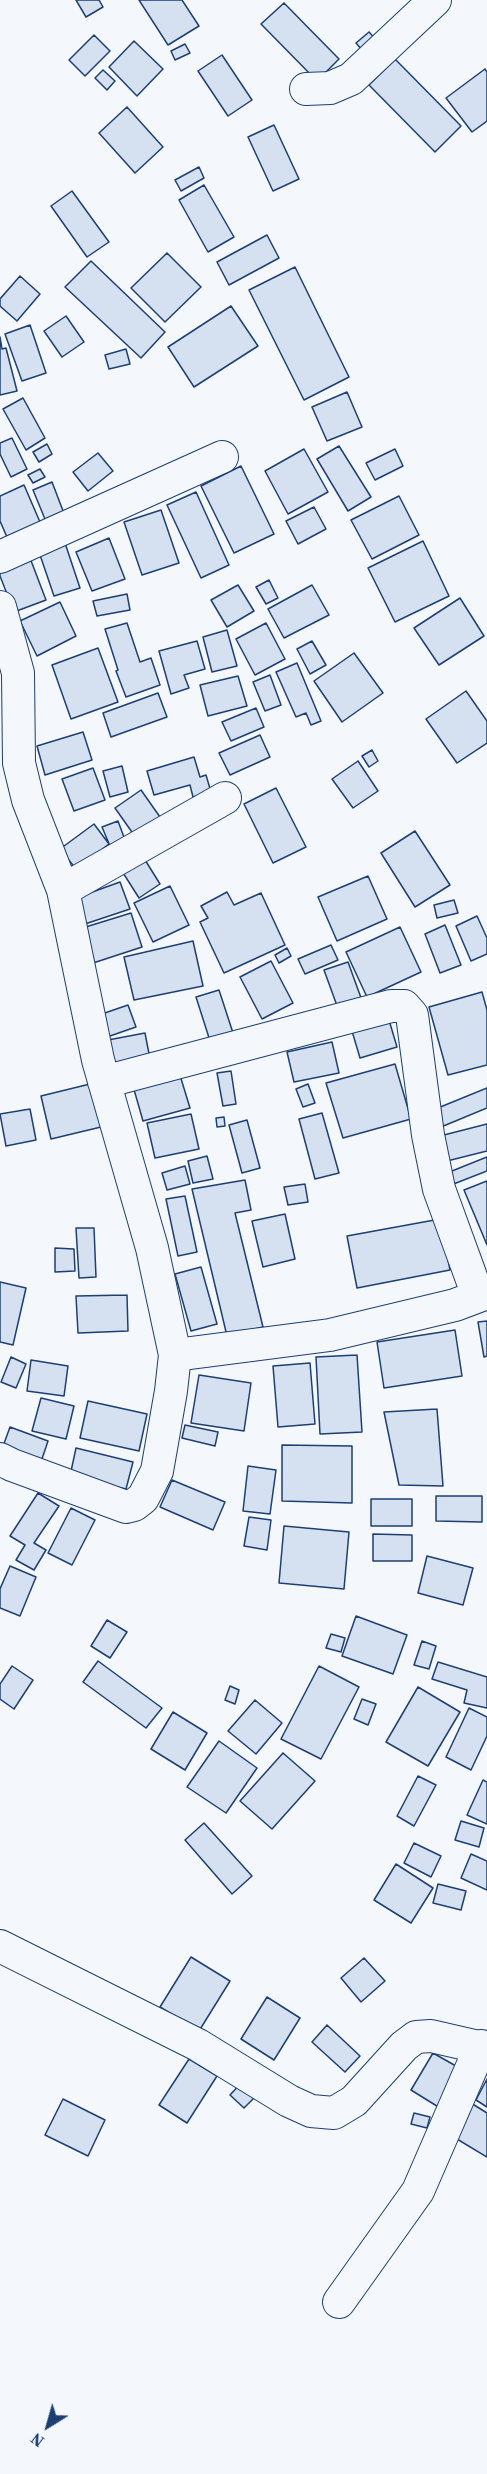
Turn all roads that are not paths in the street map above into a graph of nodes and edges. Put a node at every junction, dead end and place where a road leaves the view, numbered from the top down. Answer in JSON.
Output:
{"nodes":[{"id":1,"x":435,"y":0,"type":"edge"},
{"id":2,"x":306,"y":89,"type":"dead end"},
{"id":3,"x":222,"y":457,"type":"dead end"},
{"id":4,"x":0,"y":557,"type":"edge"},
{"id":5,"x":0,"y":608,"type":"edge"},
{"id":6,"x":225,"y":798,"type":"dead end"},
{"id":7,"x":63,"y":890,"type":"junction"},
{"id":8,"x":104,"y":1082,"type":"junction"},
{"id":9,"x":483,"y":1294,"type":"edge"},
{"id":10,"x":175,"y":1355,"type":"junction"},
{"id":11,"x":0,"y":1459,"type":"edge"},
{"id":12,"x":0,"y":1946,"type":"edge"},
{"id":13,"x":484,"y":2048,"type":"edge"},
{"id":14,"x":339,"y":2302,"type":"dead end"}],
"edges":[{"from":1,"to":2,"type":"street"},
{"from":3,"to":4,"type":"street"},
{"from":5,"to":7,"type":"street"},
{"from":6,"to":7,"type":"street"},
{"from":7,"to":8,"type":"street"},
{"from":8,"to":9,"type":"street"},
{"from":8,"to":10,"type":"street"},
{"from":9,"to":10,"type":"street"},
{"from":10,"to":11,"type":"street"},
{"from":12,"to":13,"type":"street"},
{"from":13,"to":14,"type":"street"}]}
